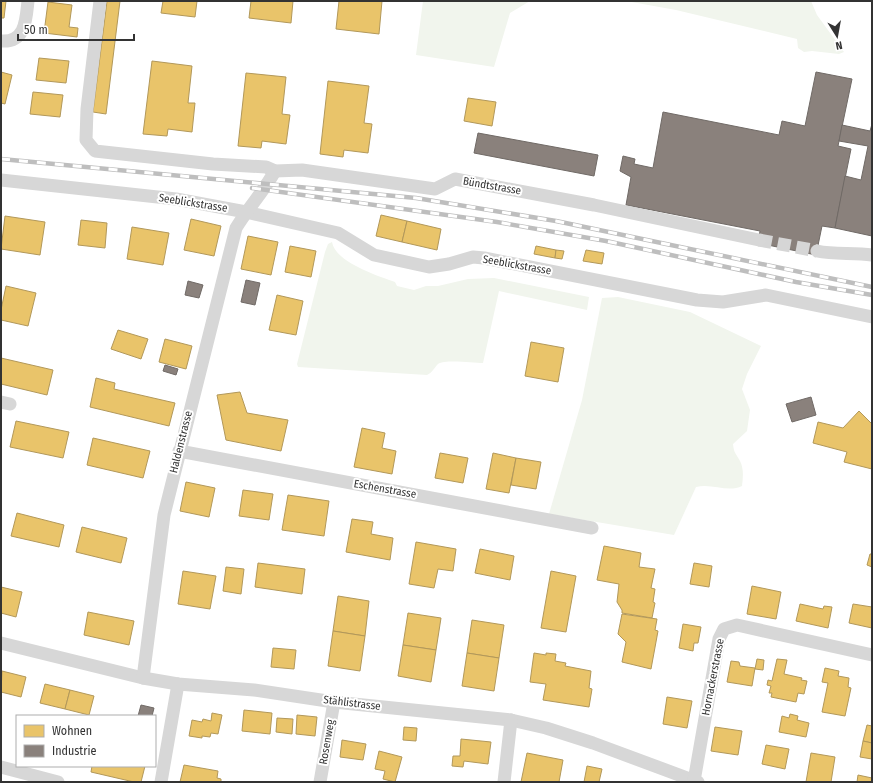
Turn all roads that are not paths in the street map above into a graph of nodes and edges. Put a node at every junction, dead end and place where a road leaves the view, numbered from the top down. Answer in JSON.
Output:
{"nodes":[{"id":1,"x":28,"y":1,"type":"edge"},
{"id":2,"x":100,"y":1,"type":"edge"},
{"id":3,"x":1,"y":41,"type":"edge"},
{"id":4,"x":275,"y":171,"type":"junction"},
{"id":5,"x":1,"y":180,"type":"edge"},
{"id":6,"x":246,"y":212,"type":"junction"},
{"id":7,"x":759,"y":240,"type":"tunnel mouth"},
{"id":8,"x":817,"y":251,"type":"tunnel mouth"},
{"id":9,"x":872,"y":255,"type":"edge"},
{"id":10,"x":872,"y":317,"type":"edge"},
{"id":11,"x":179,"y":451,"type":"junction"},
{"id":12,"x":592,"y":528,"type":"dead end"},
{"id":13,"x":1,"y":643,"type":"edge"},
{"id":14,"x":872,"y":655,"type":"edge"},
{"id":15,"x":143,"y":678,"type":"junction"},
{"id":16,"x":178,"y":684,"type":"junction"},
{"id":17,"x":334,"y":702,"type":"junction"},
{"id":18,"x":511,"y":720,"type":"junction"},
{"id":19,"x":1,"y":767,"type":"edge"},
{"id":20,"x":696,"y":781,"type":"edge"},
{"id":21,"x":58,"y":782,"type":"edge"},
{"id":22,"x":160,"y":782,"type":"edge"},
{"id":23,"x":320,"y":782,"type":"edge"},
{"id":24,"x":504,"y":782,"type":"edge"}],
"edges":[{"from":1,"to":3,"type":"street"},
{"from":2,"to":4,"type":"street","name":"Bündtstrasse"},
{"from":4,"to":6,"type":"street"},
{"from":4,"to":7,"type":"street","name":"Bündtstrasse"},
{"from":5,"to":6,"type":"street","name":"Seeblickstrasse"},
{"from":6,"to":10,"type":"street","name":"Seeblickstrasse"},
{"from":6,"to":11,"type":"street","name":"Haldenstrasse"},
{"from":8,"to":9,"type":"street"},
{"from":11,"to":12,"type":"street","name":"Eschenstrasse"},
{"from":11,"to":15,"type":"street","name":"Haldenstrasse"},
{"from":13,"to":15,"type":"street","name":"Stählistrasse"},
{"from":14,"to":20,"type":"street","name":"Hornackerstrasse"},
{"from":15,"to":16,"type":"street","name":"Stählistrasse"},
{"from":16,"to":17,"type":"street","name":"Stählistrasse"},
{"from":16,"to":22,"type":"street"},
{"from":17,"to":18,"type":"street","name":"Stählistrasse"},
{"from":17,"to":23,"type":"street","name":"Rosenweg"},
{"from":18,"to":20,"type":"street","name":"Stählistrasse"},
{"from":18,"to":24,"type":"street"},
{"from":19,"to":21,"type":"street"}]}
